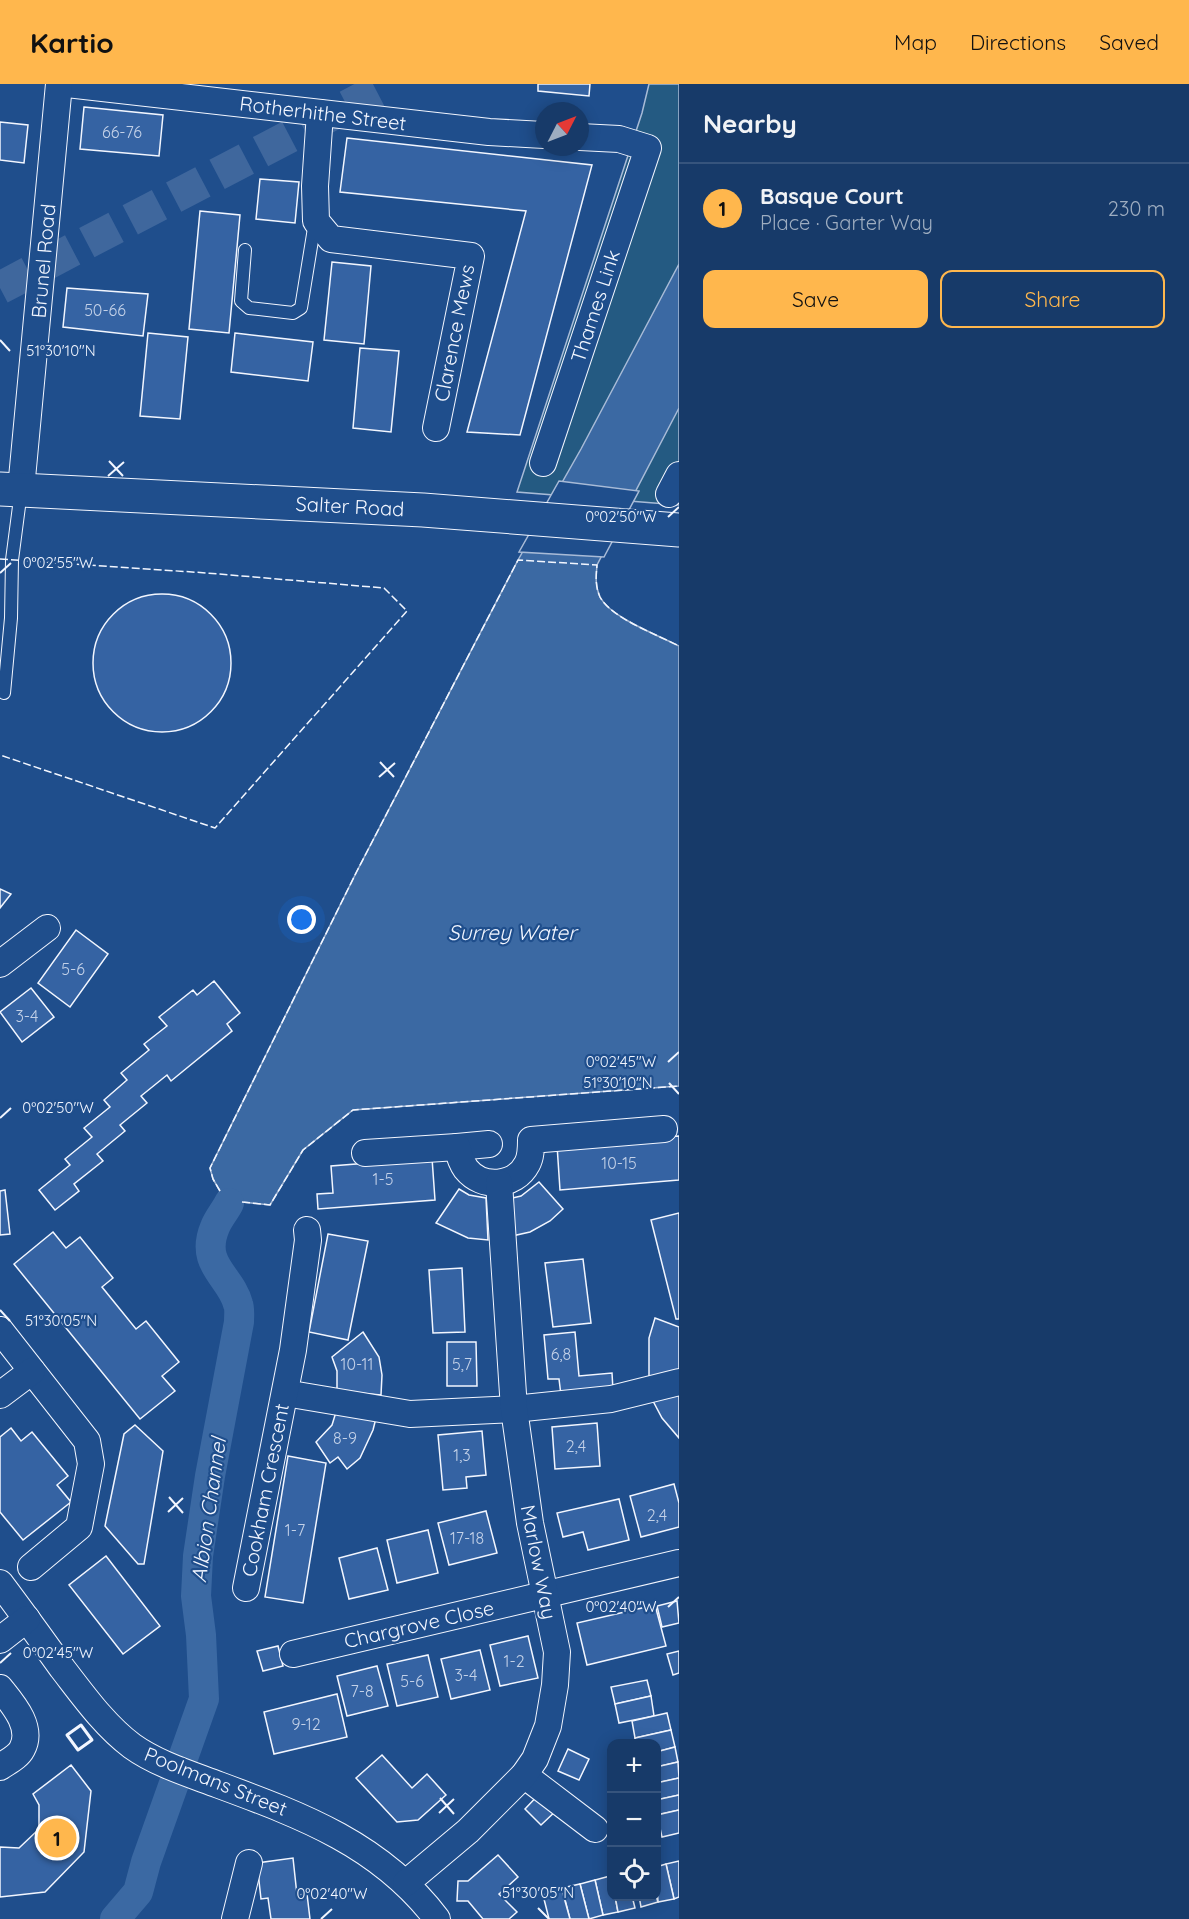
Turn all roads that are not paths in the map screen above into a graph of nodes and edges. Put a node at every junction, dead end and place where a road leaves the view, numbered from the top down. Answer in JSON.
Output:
{"nodes":[{"id":1,"x":59,"y":84,"type":"edge"},
{"id":2,"x":67,"y":84,"type":"edge"},
{"id":3,"x":320,"y":113,"type":"junction"},
{"id":4,"x":535,"y":135,"type":"edge"},
{"id":5,"x":589,"y":137,"type":"edge"},
{"id":6,"x":316,"y":220,"type":"junction"},
{"id":7,"x":245,"y":250,"type":"dead end"},
{"id":8,"x":436,"y":428,"type":"dead end"},
{"id":9,"x":543,"y":463,"type":"dead end"},
{"id":10,"x":10,"y":489,"type":"edge"},
{"id":11,"x":679,"y":530,"type":"edge"},
{"id":12,"x":4,"y":693,"type":"dead end"},
{"id":13,"x":46,"y":928,"type":"dead end"},
{"id":14,"x":0,"y":964,"type":"edge"},
{"id":15,"x":664,"y":1129,"type":"dead end"},
{"id":16,"x":531,"y":1140,"type":"junction"},
{"id":17,"x":458,"y":1147,"type":"junction"},
{"id":18,"x":365,"y":1153,"type":"dead end"},
{"id":19,"x":499,"y":1184,"type":"junction"},
{"id":20,"x":307,"y":1230,"type":"dead end"},
{"id":21,"x":0,"y":1330,"type":"edge"},
{"id":22,"x":32,"y":1371,"type":"junction"},
{"id":23,"x":679,"y":1382,"type":"edge"},
{"id":24,"x":285,"y":1393,"type":"junction"},
{"id":25,"x":0,"y":1395,"type":"edge"},
{"id":26,"x":514,"y":1409,"type":"junction"},
{"id":27,"x":679,"y":1563,"type":"edge"},
{"id":28,"x":31,"y":1568,"type":"dead end"},
{"id":29,"x":0,"y":1583,"type":"edge"},
{"id":30,"x":246,"y":1588,"type":"dead end"},
{"id":31,"x":546,"y":1594,"type":"junction"},
{"id":32,"x":27,"y":1619,"type":"junction"},
{"id":33,"x":0,"y":1640,"type":"edge"},
{"id":34,"x":292,"y":1653,"type":"dead end"},
{"id":35,"x":0,"y":1688,"type":"edge"},
{"id":36,"x":0,"y":1767,"type":"edge"},
{"id":37,"x":524,"y":1775,"type":"junction"},
{"id":38,"x":594,"y":1829,"type":"dead end"},
{"id":39,"x":249,"y":1863,"type":"dead end"},
{"id":40,"x":406,"y":1883,"type":"junction"},
{"id":41,"x":235,"y":1919,"type":"edge"},
{"id":42,"x":437,"y":1919,"type":"edge"}],
"edges":[{"from":1,"to":10,"type":"street","name":"Brunel Road"},
{"from":2,"to":3,"type":"street","name":"Rotherhithe Street"},
{"from":3,"to":4,"type":"street","name":"Rotherhithe Street"},
{"from":3,"to":6,"type":"street"},
{"from":5,"to":9,"type":"street","name":"Thames Link"},
{"from":6,"to":7,"type":"lane"},
{"from":6,"to":8,"type":"street","name":"Clarence Mews"},
{"from":10,"to":11,"type":"main road","name":"Salter Road"},
{"from":10,"to":12,"type":"lane"},
{"from":13,"to":14,"type":"street"},
{"from":15,"to":16,"type":"street"},
{"from":16,"to":17,"type":"street"},
{"from":16,"to":19,"type":"street"},
{"from":17,"to":18,"type":"street"},
{"from":17,"to":19,"type":"street"},
{"from":19,"to":26,"type":"street","name":"Marlow Way"},
{"from":20,"to":24,"type":"street","name":"Cookham Crescent"},
{"from":21,"to":22,"type":"street"},
{"from":22,"to":25,"type":"street"},
{"from":22,"to":28,"type":"street"},
{"from":23,"to":26,"type":"street","name":"Cookham Crescent"},
{"from":24,"to":26,"type":"street","name":"Cookham Crescent"},
{"from":24,"to":30,"type":"street","name":"Cookham Crescent"},
{"from":26,"to":31,"type":"street","name":"Marlow Way"},
{"from":27,"to":31,"type":"street","name":"Chargrove Close"},
{"from":29,"to":32,"type":"street","name":"Poolmans Street"},
{"from":31,"to":34,"type":"street","name":"Chargrove Close"},
{"from":31,"to":37,"type":"street","name":"Marlow Way"},
{"from":32,"to":33,"type":"street"},
{"from":32,"to":40,"type":"street","name":"Poolmans Street"},
{"from":35,"to":36,"type":"street"},
{"from":37,"to":38,"type":"street"},
{"from":37,"to":40,"type":"street","name":"Marlow Way"},
{"from":39,"to":41,"type":"street"},
{"from":40,"to":42,"type":"street","name":"Poolmans Street"}]}
